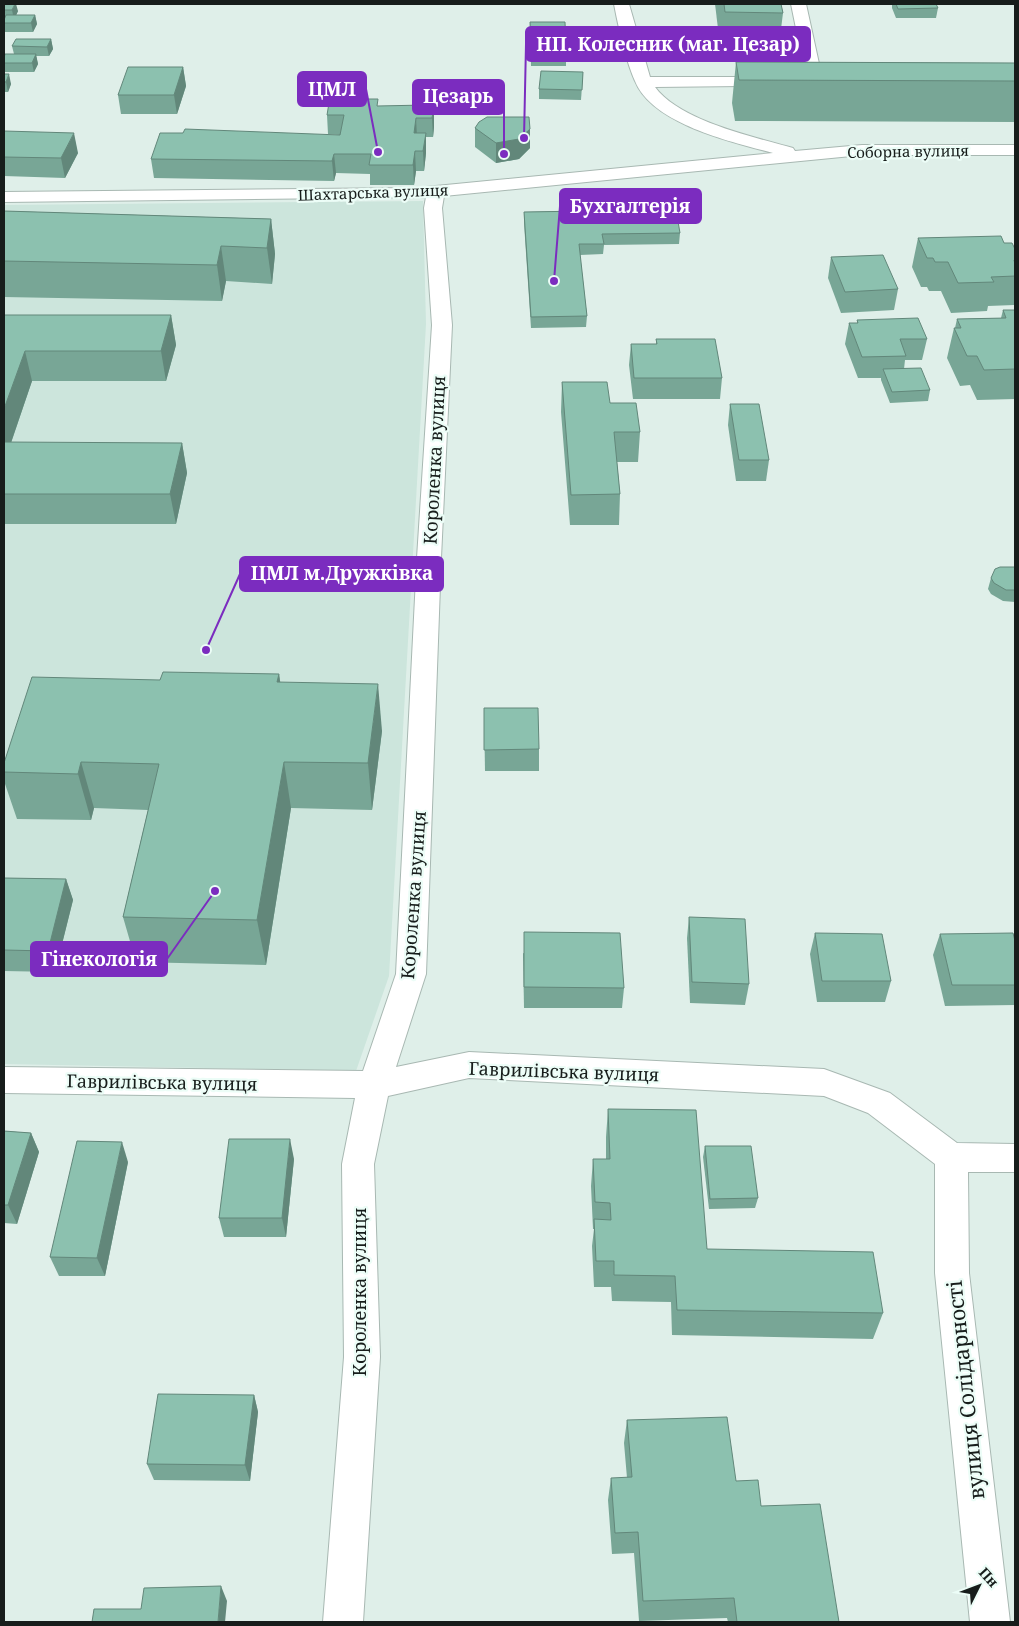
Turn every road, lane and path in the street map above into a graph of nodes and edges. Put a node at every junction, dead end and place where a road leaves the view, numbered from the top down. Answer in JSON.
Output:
{"nodes":[{"id":1,"x":621,"y":4,"type":"edge"},
{"id":2,"x":799,"y":4,"type":"edge"},
{"id":3,"x":643,"y":82,"type":"junction"},
{"id":4,"x":1015,"y":150,"type":"edge"},
{"id":5,"x":801,"y":157,"type":"junction"},
{"id":6,"x":436,"y":191,"type":"junction"},
{"id":7,"x":4,"y":198,"type":"edge"},
{"id":8,"x":4,"y":1080,"type":"edge"},
{"id":9,"x":374,"y":1085,"type":"junction"},
{"id":10,"x":951,"y":1157,"type":"junction"},
{"id":11,"x":1015,"y":1158,"type":"edge"},
{"id":12,"x":343,"y":1622,"type":"edge"},
{"id":13,"x":990,"y":1622,"type":"edge"}],
"edges":[{"from":1,"to":3,"type":"street"},
{"from":2,"to":3,"type":"street"},
{"from":3,"to":5,"type":"street"},
{"from":4,"to":5,"type":"street","name":"Соборна вулиця"},
{"from":5,"to":6,"type":"street","name":"Шахтарська вулиця"},
{"from":6,"to":7,"type":"street","name":"Шахтарська вулиця"},
{"from":6,"to":9,"type":"street","name":"Короленка вулиця"},
{"from":8,"to":9,"type":"street","name":"Гаврилівська вулиця"},
{"from":9,"to":10,"type":"street","name":"Гаврилівська вулиця"},
{"from":9,"to":12,"type":"street","name":"Короленка вулиця"},
{"from":10,"to":11,"type":"street"},
{"from":10,"to":13,"type":"street","name":"вулиця Солідарності"}]}
